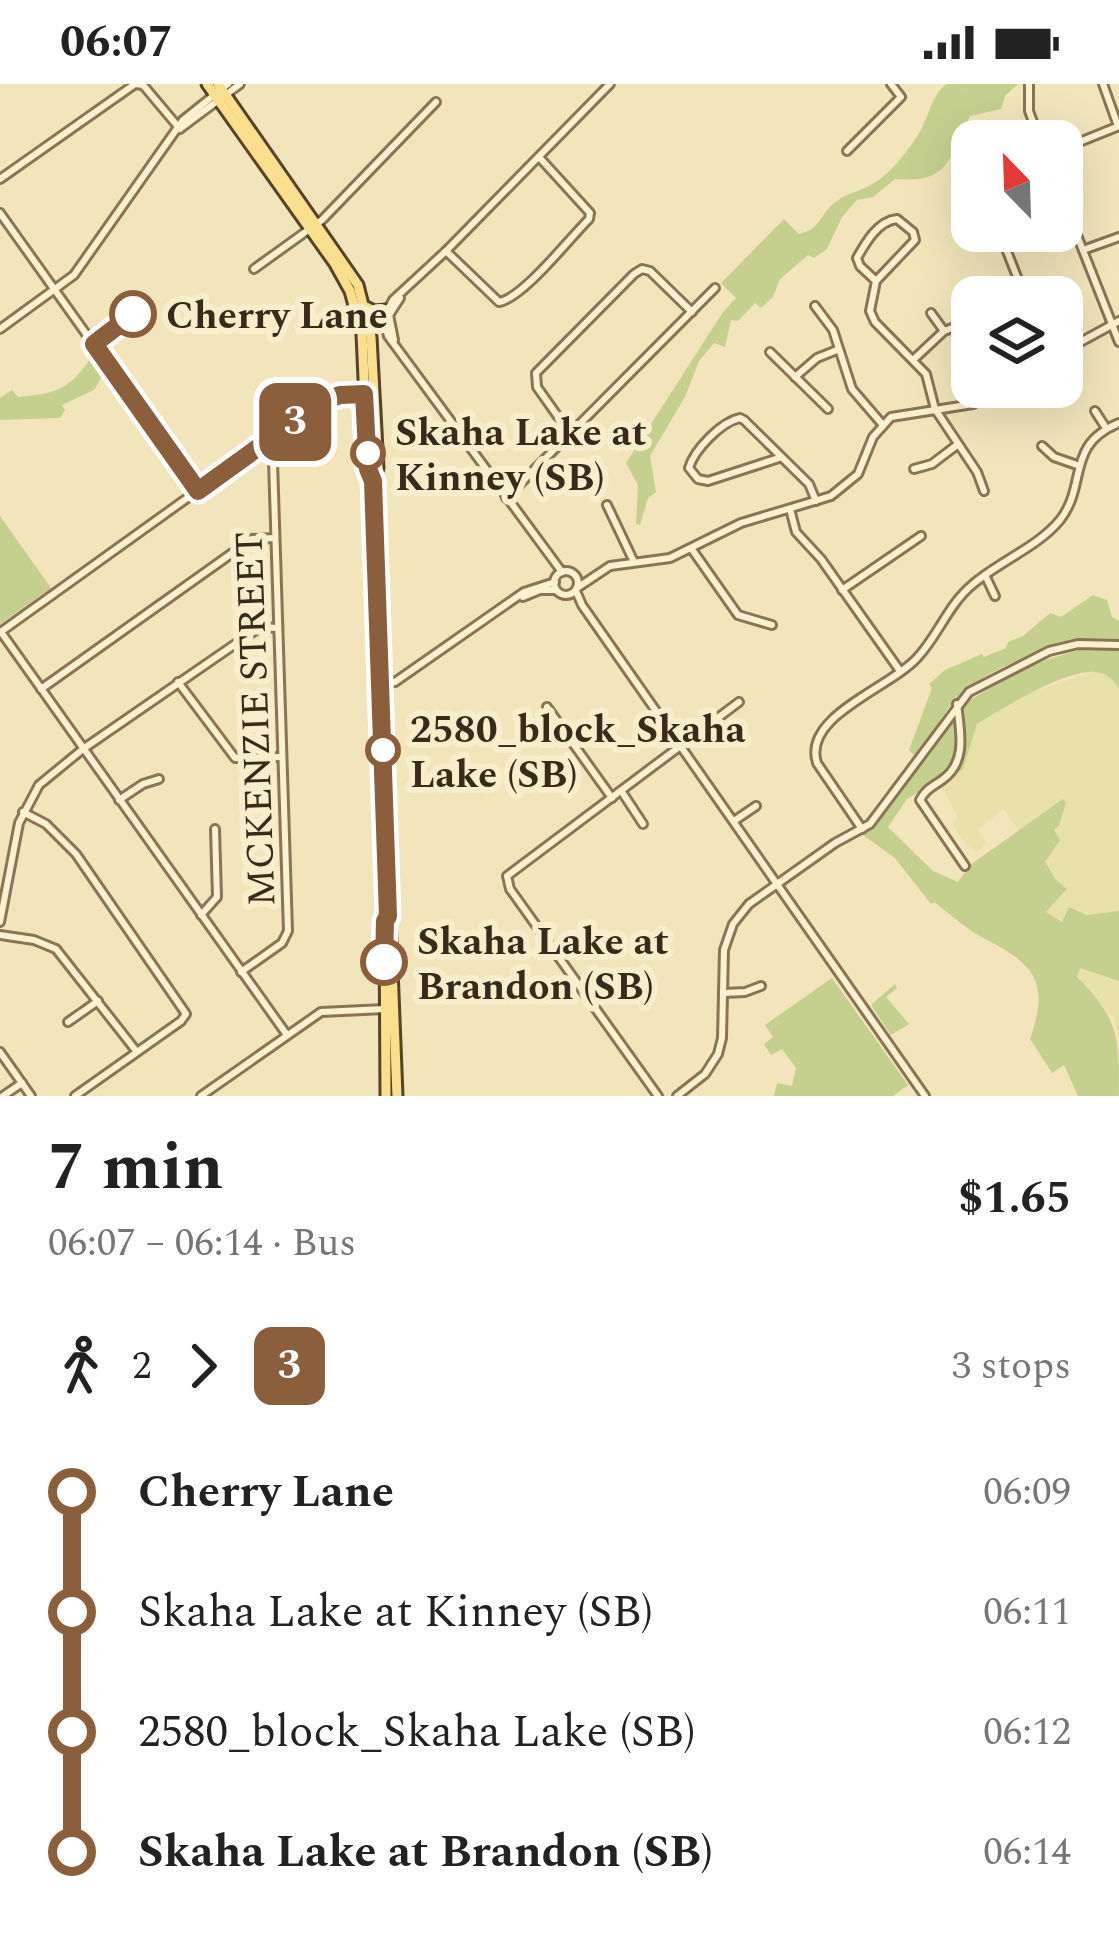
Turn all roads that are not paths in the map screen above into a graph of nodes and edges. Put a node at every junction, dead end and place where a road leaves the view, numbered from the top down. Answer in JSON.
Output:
{"nodes":[{"id":1,"x":240,"y":84,"type":"edge"},
{"id":2,"x":610,"y":84,"type":"edge"},
{"id":3,"x":891,"y":84,"type":"edge"},
{"id":4,"x":1029,"y":84,"type":"edge"},
{"id":5,"x":1102,"y":84,"type":"edge"},
{"id":6,"x":219,"y":90,"type":"edge"},
{"id":7,"x":436,"y":102,"type":"dead end"},
{"id":8,"x":1032,"y":120,"type":"edge"},
{"id":9,"x":1119,"y":126,"type":"edge"},
{"id":10,"x":180,"y":128,"type":"junction"},
{"id":11,"x":1083,"y":141,"type":"edge"},
{"id":12,"x":848,"y":152,"type":"dead end"},
{"id":13,"x":539,"y":158,"type":"junction"},
{"id":14,"x":0,"y":178,"type":"edge"},
{"id":15,"x":0,"y":213,"type":"edge"},
{"id":16,"x":314,"y":226,"type":"junction"},
{"id":17,"x":1119,"y":237,"type":"edge"},
{"id":18,"x":1083,"y":250,"type":"joint"},
{"id":19,"x":446,"y":251,"type":"junction"},
{"id":20,"x":254,"y":268,"type":"dead end"},
{"id":21,"x":876,"y":281,"type":"junction"},
{"id":22,"x":715,"y":288,"type":"dead end"},
{"id":23,"x":55,"y":290,"type":"junction"},
{"id":24,"x":815,"y":306,"type":"dead end"},
{"id":25,"x":366,"y":307,"type":"junction"},
{"id":26,"x":386,"y":312,"type":"junction"},
{"id":27,"x":692,"y":312,"type":"junction"},
{"id":28,"x":931,"y":313,"type":"dead end"},
{"id":29,"x":1115,"y":322,"type":"edge"},
{"id":30,"x":0,"y":329,"type":"edge"},
{"id":31,"x":951,"y":329,"type":"edge"},
{"id":32,"x":944,"y":331,"type":"junction"},
{"id":33,"x":1083,"y":340,"type":"edge"},
{"id":34,"x":1119,"y":342,"type":"edge"},
{"id":35,"x":839,"y":350,"type":"junction"},
{"id":36,"x":770,"y":352,"type":"dead end"},
{"id":37,"x":913,"y":360,"type":"junction"},
{"id":38,"x":795,"y":376,"type":"junction"},
{"id":39,"x":369,"y":394,"type":"junction"},
{"id":40,"x":951,"y":407,"type":"edge"},
{"id":41,"x":828,"y":409,"type":"dead end"},
{"id":42,"x":934,"y":409,"type":"junction"},
{"id":43,"x":1095,"y":411,"type":"dead end"},
{"id":44,"x":1119,"y":423,"type":"edge"},
{"id":45,"x":882,"y":424,"type":"junction"},
{"id":46,"x":1106,"y":428,"type":"junction"},
{"id":47,"x":571,"y":435,"type":"junction"},
{"id":48,"x":261,"y":445,"type":"junction"},
{"id":49,"x":957,"y":445,"type":"junction"},
{"id":50,"x":1042,"y":446,"type":"dead end"},
{"id":51,"x":782,"y":457,"type":"junction"},
{"id":52,"x":1077,"y":465,"type":"junction"},
{"id":53,"x":914,"y":469,"type":"dead end"},
{"id":54,"x":198,"y":491,"type":"junction"},
{"id":55,"x":984,"y":491,"type":"dead end"},
{"id":56,"x":506,"y":498,"type":"junction"},
{"id":57,"x":816,"y":501,"type":"junction"},
{"id":58,"x":607,"y":505,"type":"dead end"},
{"id":59,"x":790,"y":508,"type":"junction"},
{"id":60,"x":921,"y":536,"type":"dead end"},
{"id":61,"x":274,"y":538,"type":"junction"},
{"id":62,"x":691,"y":548,"type":"junction"},
{"id":63,"x":634,"y":562,"type":"junction"},
{"id":64,"x":598,"y":572,"type":"junction"},
{"id":65,"x":574,"y":574,"type":"junction"},
{"id":66,"x":985,"y":574,"type":"junction"},
{"id":67,"x":557,"y":581,"type":"junction"},
{"id":68,"x":842,"y":590,"type":"junction"},
{"id":69,"x":573,"y":592,"type":"junction"},
{"id":70,"x":995,"y":596,"type":"dead end"},
{"id":71,"x":772,"y":626,"type":"dead end"},
{"id":72,"x":278,"y":628,"type":"junction"},
{"id":73,"x":0,"y":632,"type":"edge"},
{"id":74,"x":1119,"y":645,"type":"edge"},
{"id":75,"x":900,"y":671,"type":"junction"},
{"id":76,"x":381,"y":680,"type":"junction"},
{"id":77,"x":178,"y":682,"type":"junction"},
{"id":78,"x":41,"y":689,"type":"junction"},
{"id":79,"x":740,"y":702,"type":"dead end"},
{"id":80,"x":957,"y":703,"type":"junction"},
{"id":81,"x":548,"y":707,"type":"dead end"},
{"id":82,"x":682,"y":748,"type":"junction"},
{"id":83,"x":83,"y":749,"type":"junction"},
{"id":84,"x":282,"y":757,"type":"junction"},
{"id":85,"x":160,"y":779,"type":"dead end"},
{"id":86,"x":621,"y":792,"type":"junction"},
{"id":87,"x":612,"y":798,"type":"junction"},
{"id":88,"x":119,"y":800,"type":"junction"},
{"id":89,"x":756,"y":806,"type":"dead end"},
{"id":90,"x":23,"y":812,"type":"junction"},
{"id":91,"x":734,"y":821,"type":"junction"},
{"id":92,"x":644,"y":824,"type":"dead end"},
{"id":93,"x":215,"y":829,"type":"dead end"},
{"id":94,"x":862,"y":829,"type":"junction"},
{"id":95,"x":965,"y":866,"type":"dead end"},
{"id":96,"x":4,"y":882,"type":"edge"},
{"id":97,"x":777,"y":883,"type":"junction"},
{"id":98,"x":201,"y":915,"type":"junction"},
{"id":99,"x":0,"y":922,"type":"edge"},
{"id":100,"x":0,"y":935,"type":"edge"},
{"id":101,"x":241,"y":972,"type":"junction"},
{"id":102,"x":761,"y":986,"type":"dead end"},
{"id":103,"x":723,"y":993,"type":"junction"},
{"id":104,"x":98,"y":1001,"type":"junction"},
{"id":105,"x":389,"y":1009,"type":"junction"},
{"id":106,"x":68,"y":1022,"type":"dead end"},
{"id":107,"x":287,"y":1036,"type":"junction"},
{"id":108,"x":0,"y":1052,"type":"edge"},
{"id":109,"x":137,"y":1052,"type":"junction"},
{"id":110,"x":22,"y":1083,"type":"junction"},
{"id":111,"x":393,"y":1093,"type":"edge"},
{"id":112,"x":3,"y":1096,"type":"edge"},
{"id":113,"x":31,"y":1096,"type":"edge"},
{"id":114,"x":75,"y":1096,"type":"edge"},
{"id":115,"x":201,"y":1096,"type":"edge"},
{"id":116,"x":658,"y":1096,"type":"edge"},
{"id":117,"x":677,"y":1096,"type":"edge"},
{"id":118,"x":926,"y":1096,"type":"edge"}],
"edges":[{"from":1,"to":6,"type":"street"},
{"from":2,"to":13,"type":"street"},
{"from":3,"to":12,"type":"street"},
{"from":4,"to":8,"type":"street"},
{"from":5,"to":9,"type":"street"},
{"from":6,"to":10,"type":"street"},
{"from":6,"to":16,"type":"main road"},
{"from":7,"to":16,"type":"street"},
{"from":9,"to":11,"type":"street"},
{"from":10,"to":14,"type":"street"},
{"from":10,"to":23,"type":"street"},
{"from":13,"to":19,"type":"street"},
{"from":13,"to":19,"type":"street"},
{"from":15,"to":23,"type":"street"},
{"from":16,"to":20,"type":"street"},
{"from":16,"to":25,"type":"main road"},
{"from":16,"to":39,"type":"main road"},
{"from":17,"to":18,"type":"street"},
{"from":18,"to":29,"type":"street"},
{"from":19,"to":26,"type":"street"},
{"from":21,"to":21,"type":"street"},
{"from":21,"to":37,"type":"street"},
{"from":22,"to":27,"type":"street"},
{"from":23,"to":30,"type":"street"},
{"from":23,"to":54,"type":"street"},
{"from":24,"to":35,"type":"street"},
{"from":25,"to":26,"type":"main road"},
{"from":25,"to":39,"type":"main road"},
{"from":26,"to":56,"type":"street"},
{"from":27,"to":47,"type":"street"},
{"from":27,"to":47,"type":"street"},
{"from":28,"to":32,"type":"street"},
{"from":29,"to":33,"type":"street"},
{"from":29,"to":34,"type":"street"},
{"from":31,"to":32,"type":"street"},
{"from":32,"to":37,"type":"street"},
{"from":35,"to":38,"type":"street"},
{"from":35,"to":45,"type":"street"},
{"from":36,"to":38,"type":"street"},
{"from":37,"to":42,"type":"street"},
{"from":38,"to":41,"type":"street"},
{"from":39,"to":48,"type":"street"},
{"from":39,"to":76,"type":"main road"},
{"from":40,"to":42,"type":"street"},
{"from":42,"to":45,"type":"street"},
{"from":42,"to":49,"type":"street"},
{"from":43,"to":46,"type":"street"},
{"from":44,"to":46,"type":"street"},
{"from":45,"to":57,"type":"street"},
{"from":46,"to":52,"type":"street"},
{"from":47,"to":56,"type":"street"},
{"from":48,"to":54,"type":"street"},
{"from":48,"to":61,"type":"street","name":"MCKENZIE STREET"},
{"from":49,"to":53,"type":"street"},
{"from":49,"to":55,"type":"street"},
{"from":50,"to":52,"type":"street"},
{"from":51,"to":51,"type":"street"},
{"from":51,"to":57,"type":"street"},
{"from":52,"to":66,"type":"street"},
{"from":54,"to":73,"type":"street"},
{"from":56,"to":67,"type":"street"},
{"from":57,"to":59,"type":"street"},
{"from":58,"to":63,"type":"street"},
{"from":59,"to":62,"type":"street"},
{"from":59,"to":68,"type":"street"},
{"from":60,"to":68,"type":"street"},
{"from":61,"to":72,"type":"street","name":"MCKENZIE STREET"},
{"from":61,"to":78,"type":"street"},
{"from":62,"to":63,"type":"street"},
{"from":62,"to":71,"type":"street"},
{"from":63,"to":64,"type":"street"},
{"from":64,"to":65,"type":"street"},
{"from":64,"to":69,"type":"street"},
{"from":65,"to":67,"type":"street"},
{"from":65,"to":69,"type":"street"},
{"from":66,"to":70,"type":"street"},
{"from":66,"to":75,"type":"street"},
{"from":67,"to":69,"type":"street"},
{"from":67,"to":76,"type":"street"},
{"from":68,"to":75,"type":"street"},
{"from":69,"to":82,"type":"street"},
{"from":72,"to":77,"type":"street"},
{"from":72,"to":84,"type":"street","name":"MCKENZIE STREET"},
{"from":73,"to":78,"type":"street"},
{"from":74,"to":80,"type":"street"},
{"from":75,"to":94,"type":"street"},
{"from":76,"to":105,"type":"main road"},
{"from":77,"to":83,"type":"street"},
{"from":77,"to":84,"type":"street"},
{"from":78,"to":83,"type":"street"},
{"from":79,"to":82,"type":"street"},
{"from":80,"to":94,"type":"street"},
{"from":80,"to":95,"type":"street"},
{"from":81,"to":87,"type":"street"},
{"from":82,"to":86,"type":"street"},
{"from":82,"to":91,"type":"street"},
{"from":83,"to":88,"type":"street"},
{"from":83,"to":90,"type":"street"},
{"from":84,"to":101,"type":"street","name":"MCKENZIE STREET"},
{"from":85,"to":88,"type":"street"},
{"from":86,"to":87,"type":"street"},
{"from":86,"to":92,"type":"street"},
{"from":87,"to":116,"type":"street"},
{"from":88,"to":98,"type":"street"},
{"from":89,"to":91,"type":"street"},
{"from":90,"to":96,"type":"street"},
{"from":90,"to":109,"type":"street"},
{"from":91,"to":97,"type":"street"},
{"from":93,"to":98,"type":"street"},
{"from":94,"to":97,"type":"street"},
{"from":96,"to":99,"type":"street"},
{"from":97,"to":103,"type":"street"},
{"from":97,"to":118,"type":"street"},
{"from":98,"to":101,"type":"street"},
{"from":100,"to":104,"type":"street"},
{"from":101,"to":107,"type":"street"},
{"from":102,"to":103,"type":"street"},
{"from":103,"to":117,"type":"street"},
{"from":104,"to":106,"type":"street"},
{"from":104,"to":109,"type":"street"},
{"from":105,"to":107,"type":"street"},
{"from":105,"to":111,"type":"main road"},
{"from":107,"to":115,"type":"street"},
{"from":108,"to":110,"type":"street"},
{"from":109,"to":114,"type":"street"},
{"from":110,"to":112,"type":"street"},
{"from":110,"to":113,"type":"street"}]}
